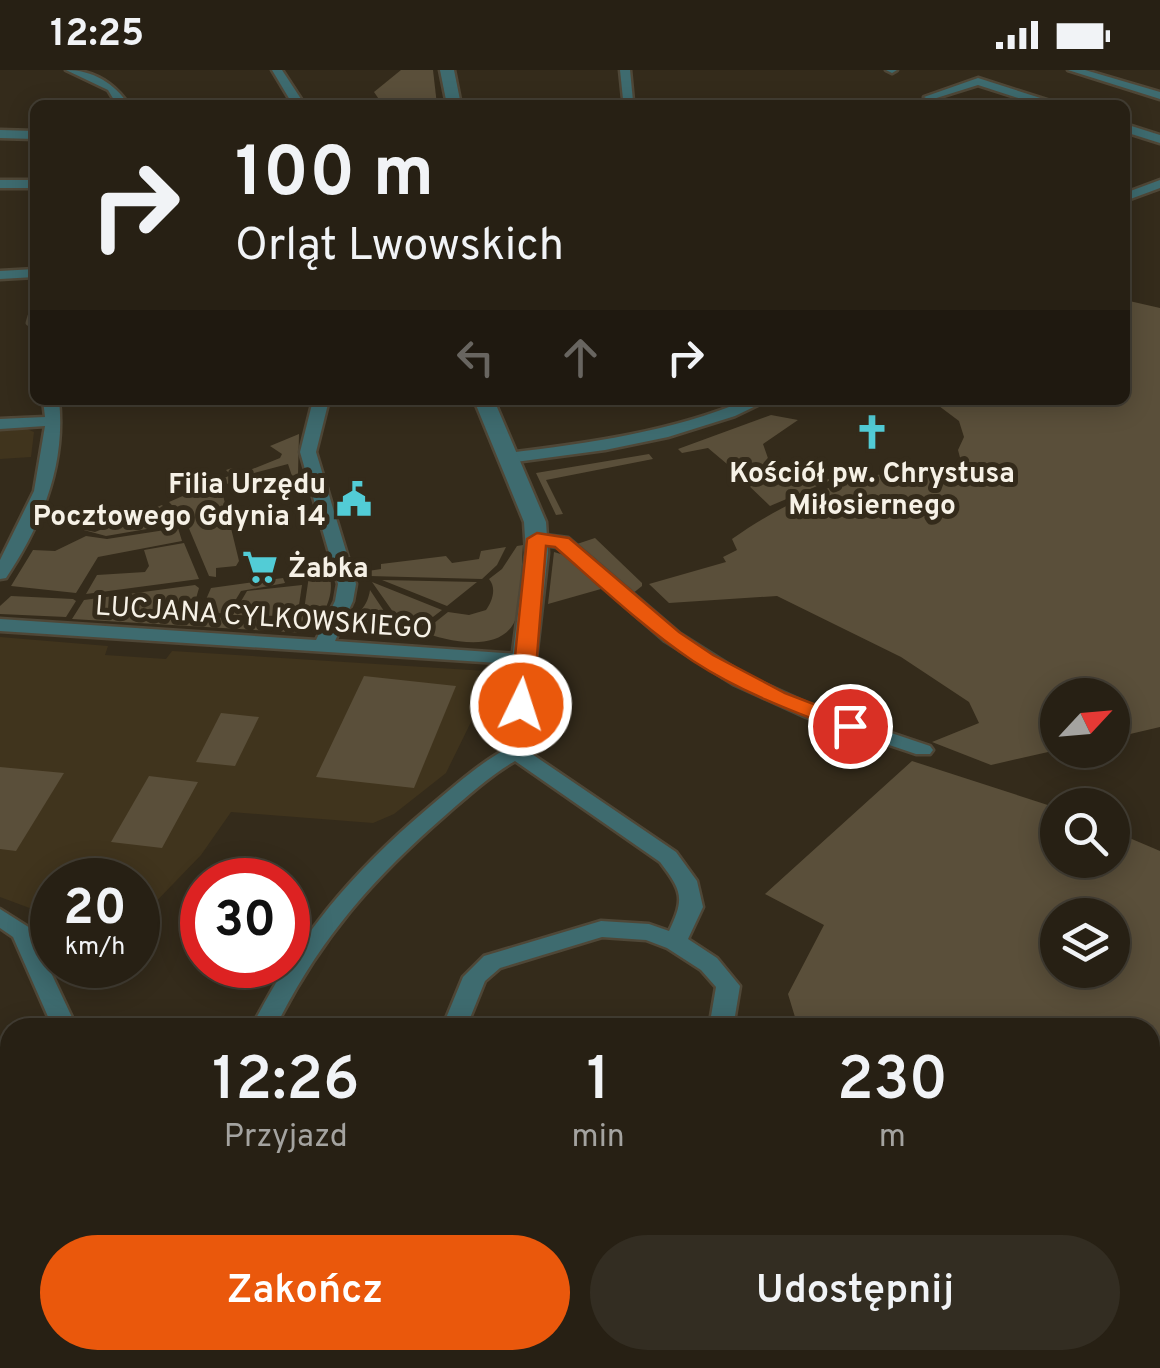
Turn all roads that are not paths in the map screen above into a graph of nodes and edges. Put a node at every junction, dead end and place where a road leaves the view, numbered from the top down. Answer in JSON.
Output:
{"nodes":[{"id":1,"x":71,"y":70,"type":"edge"},
{"id":2,"x":278,"y":70,"type":"edge"},
{"id":3,"x":447,"y":70,"type":"edge"},
{"id":4,"x":625,"y":70,"type":"edge"},
{"id":5,"x":1080,"y":71,"type":"edge"},
{"id":6,"x":1160,"y":96,"type":"edge"},
{"id":7,"x":629,"y":99,"type":"dead end"},
{"id":8,"x":120,"y":100,"type":"edge"},
{"id":9,"x":296,"y":100,"type":"edge"},
{"id":10,"x":453,"y":100,"type":"edge"},
{"id":11,"x":938,"y":100,"type":"edge"},
{"id":12,"x":1037,"y":100,"type":"edge"},
{"id":13,"x":1130,"y":130,"type":"edge"},
{"id":14,"x":0,"y":134,"type":"edge"},
{"id":15,"x":30,"y":135,"type":"edge"},
{"id":16,"x":1160,"y":139,"type":"edge"},
{"id":17,"x":0,"y":184,"type":"edge"},
{"id":18,"x":30,"y":184,"type":"edge"},
{"id":19,"x":1160,"y":184,"type":"edge"},
{"id":20,"x":1130,"y":195,"type":"edge"},
{"id":21,"x":30,"y":274,"type":"edge"},
{"id":22,"x":0,"y":275,"type":"edge"},
{"id":23,"x":52,"y":405,"type":"edge"},
{"id":24,"x":320,"y":405,"type":"edge"},
{"id":25,"x":486,"y":405,"type":"edge"},
{"id":26,"x":749,"y":405,"type":"edge"},
{"id":27,"x":54,"y":421,"type":"junction"},
{"id":28,"x":0,"y":424,"type":"edge"},
{"id":29,"x":508,"y":458,"type":"junction"},
{"id":30,"x":537,"y":539,"type":"junction"},
{"id":31,"x":0,"y":574,"type":"edge"},
{"id":32,"x":0,"y":625,"type":"edge"},
{"id":33,"x":322,"y":648,"type":"junction"},
{"id":34,"x":524,"y":659,"type":"junction"},
{"id":35,"x":923,"y":750,"type":"dead end"},
{"id":36,"x":516,"y":752,"type":"junction"},
{"id":37,"x":0,"y":917,"type":"edge"},
{"id":38,"x":675,"y":942,"type":"junction"},
{"id":39,"x":60,"y":1018,"type":"edge"},
{"id":40,"x":268,"y":1018,"type":"edge"},
{"id":41,"x":458,"y":1018,"type":"edge"},
{"id":42,"x":723,"y":1018,"type":"edge"}],
"edges":[{"from":1,"to":8,"type":"street"},
{"from":2,"to":9,"type":"street"},
{"from":3,"to":10,"type":"street"},
{"from":4,"to":7,"type":"street"},
{"from":5,"to":6,"type":"street"},
{"from":11,"to":12,"type":"street"},
{"from":13,"to":16,"type":"street"},
{"from":14,"to":15,"type":"street"},
{"from":17,"to":18,"type":"street"},
{"from":19,"to":20,"type":"street"},
{"from":21,"to":22,"type":"street"},
{"from":23,"to":27,"type":"street"},
{"from":24,"to":33,"type":"street"},
{"from":25,"to":29,"type":"street"},
{"from":26,"to":29,"type":"street"},
{"from":27,"to":28,"type":"street"},
{"from":27,"to":31,"type":"street"},
{"from":29,"to":30,"type":"street"},
{"from":30,"to":34,"type":"street"},
{"from":30,"to":35,"type":"street"},
{"from":32,"to":33,"type":"street","name":"LUCJANA CYLKOWSKIEGO"},
{"from":33,"to":34,"type":"street","name":"LUCJANA CYLKOWSKIEGO"},
{"from":34,"to":36,"type":"street"},
{"from":36,"to":38,"type":"street"},
{"from":36,"to":40,"type":"street"},
{"from":37,"to":39,"type":"street"},
{"from":38,"to":41,"type":"street"},
{"from":38,"to":42,"type":"street"}]}
